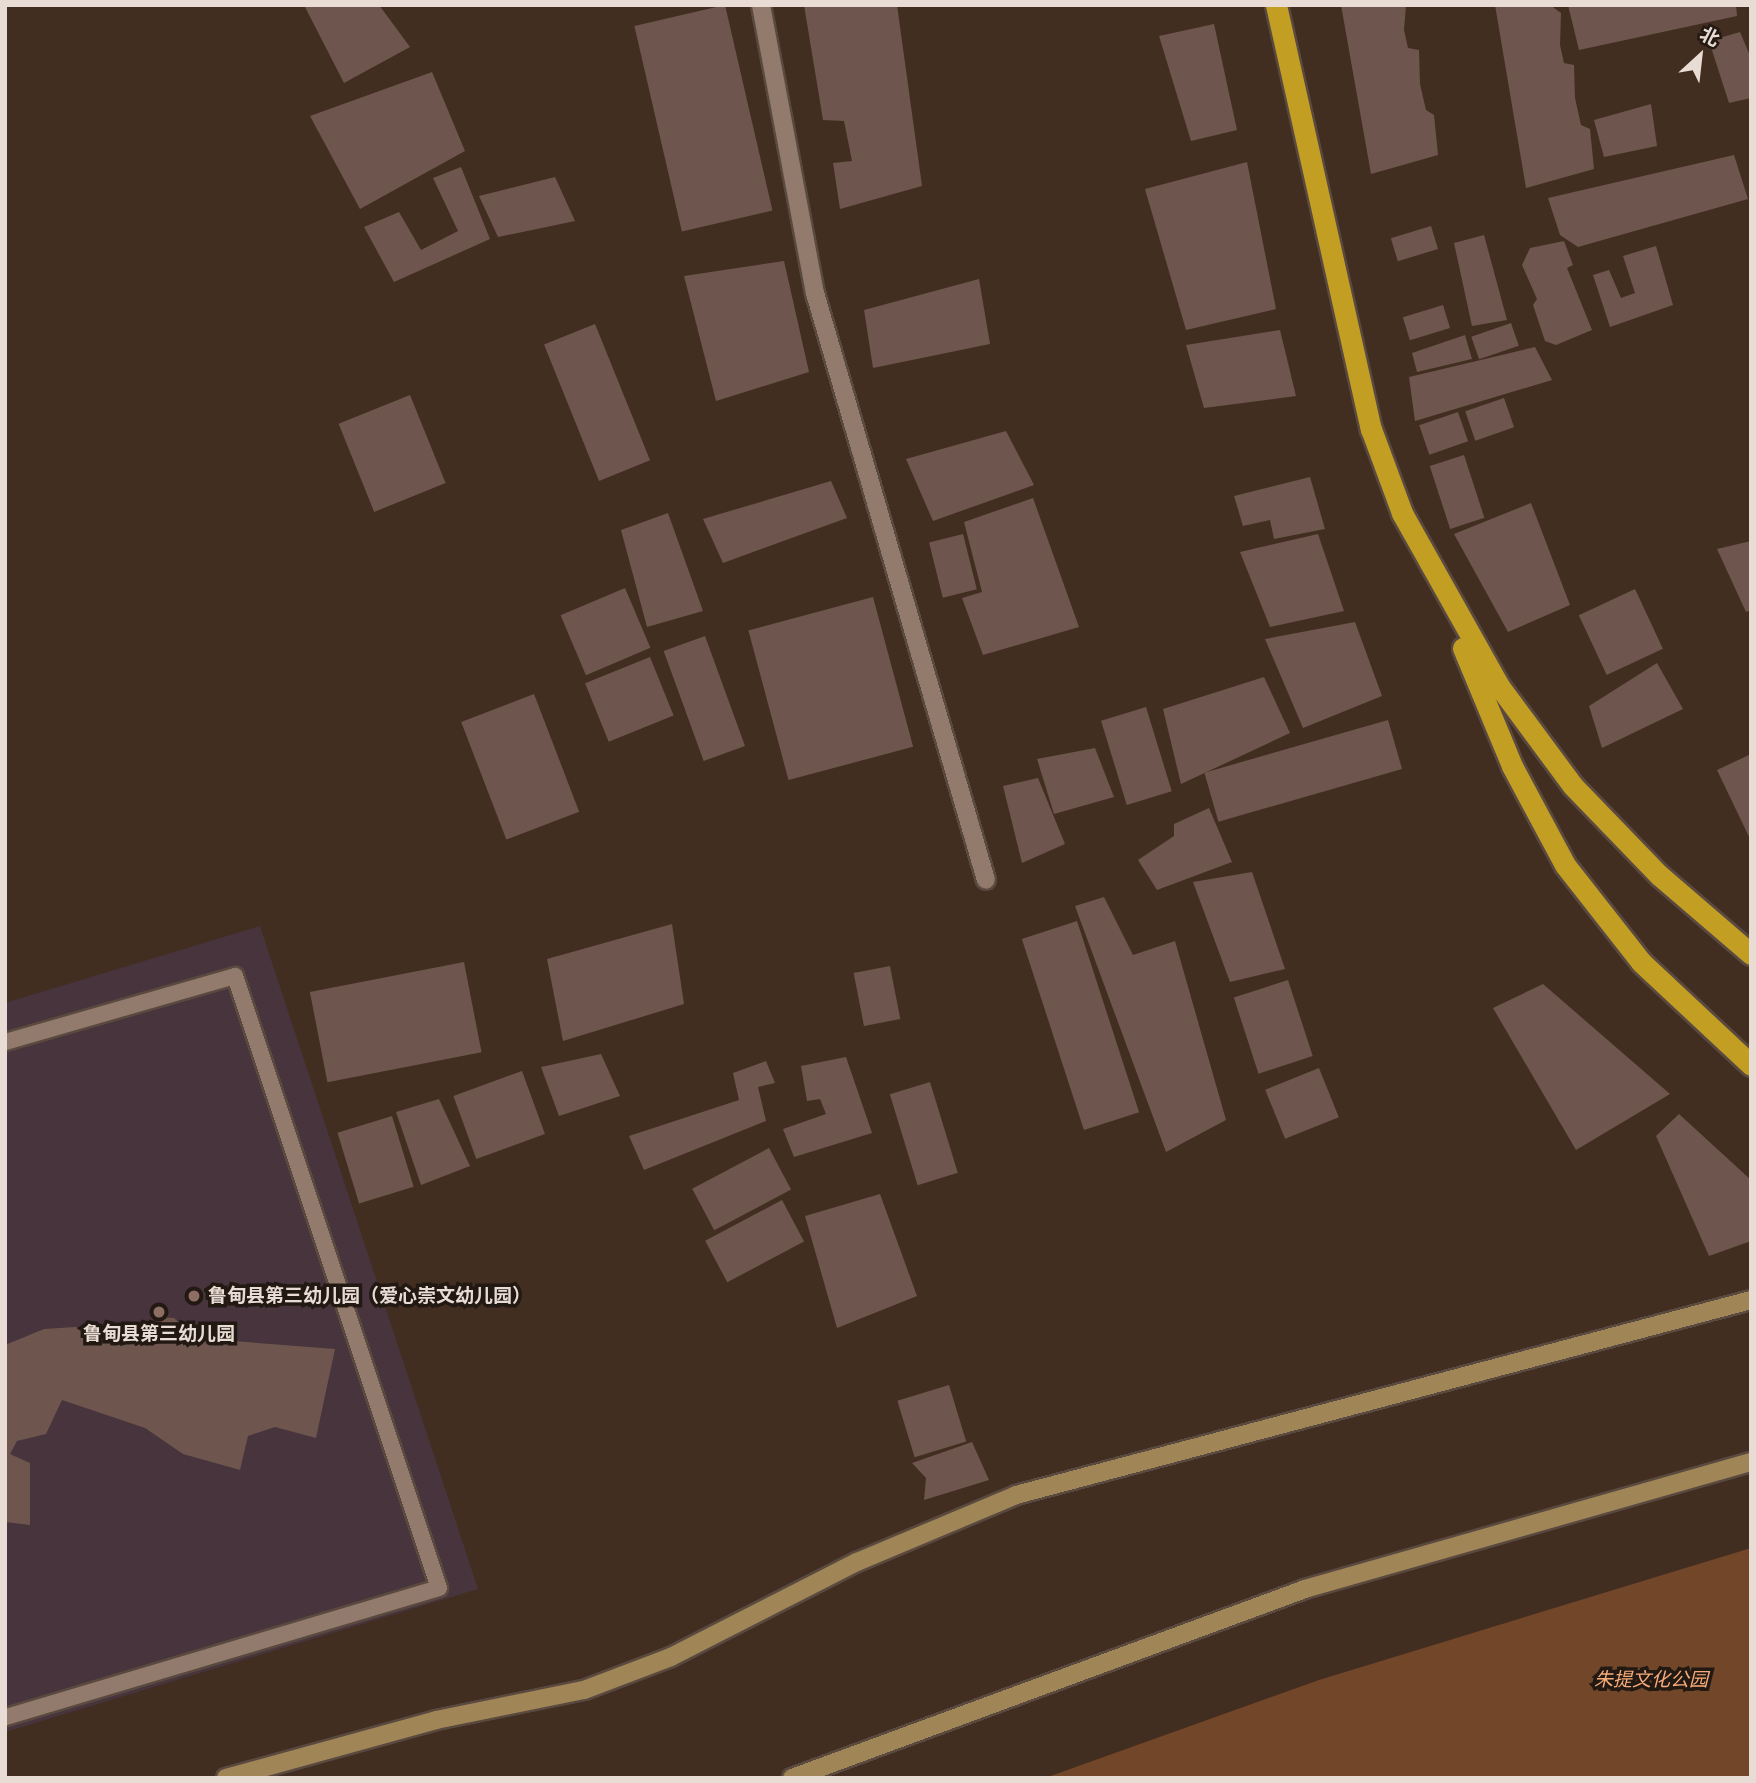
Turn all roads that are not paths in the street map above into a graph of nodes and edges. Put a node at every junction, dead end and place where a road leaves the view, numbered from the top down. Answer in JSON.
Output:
{"nodes":[{"id":1,"x":761,"y":5,"type":"edge"},
{"id":2,"x":1276,"y":5,"type":"edge"},
{"id":3,"x":1429,"y":566,"type":"junction"},
{"id":4,"x":986,"y":880,"type":"dead end"},
{"id":5,"x":1751,"y":954,"type":"edge"},
{"id":6,"x":5,"y":1042,"type":"edge"},
{"id":7,"x":1751,"y":1065,"type":"edge"},
{"id":8,"x":1751,"y":1300,"type":"edge"},
{"id":9,"x":1751,"y":1462,"type":"edge"},
{"id":10,"x":5,"y":1717,"type":"edge"},
{"id":11,"x":226,"y":1778,"type":"edge"},
{"id":12,"x":792,"y":1778,"type":"edge"}],
"edges":[{"from":1,"to":4,"type":"street"},
{"from":2,"to":3,"type":"highway"},
{"from":3,"to":5,"type":"highway"},
{"from":3,"to":7,"type":"highway"},
{"from":6,"to":10,"type":"lane"},
{"from":8,"to":11,"type":"main road"},
{"from":9,"to":12,"type":"main road"}]}
